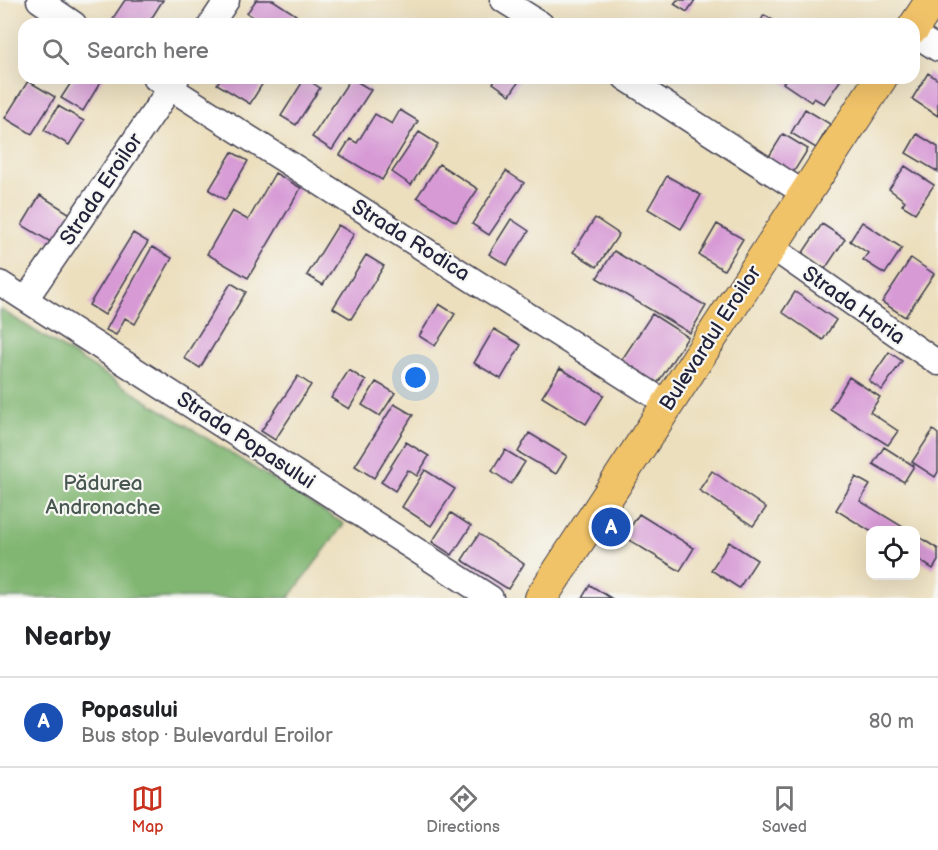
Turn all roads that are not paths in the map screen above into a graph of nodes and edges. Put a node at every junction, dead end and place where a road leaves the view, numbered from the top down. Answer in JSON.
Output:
{"nodes":[{"id":1,"x":39,"y":0,"type":"edge"},
{"id":2,"x":226,"y":0,"type":"edge"},
{"id":3,"x":503,"y":0,"type":"edge"},
{"id":4,"x":932,"y":0,"type":"edge"},
{"id":5,"x":65,"y":18,"type":"edge"},
{"id":6,"x":215,"y":18,"type":"edge"},
{"id":7,"x":532,"y":18,"type":"edge"},
{"id":8,"x":920,"y":18,"type":"edge"},
{"id":9,"x":920,"y":38,"type":"edge"},
{"id":10,"x":938,"y":49,"type":"edge"},
{"id":11,"x":165,"y":84,"type":"edge"},
{"id":12,"x":172,"y":84,"type":"edge"},
{"id":13,"x":634,"y":84,"type":"edge"},
{"id":14,"x":876,"y":84,"type":"edge"},
{"id":15,"x":805,"y":194,"type":"junction"},
{"id":16,"x":770,"y":246,"type":"junction"},
{"id":17,"x":0,"y":283,"type":"edge"},
{"id":18,"x":26,"y":299,"type":"junction"},
{"id":19,"x":938,"y":363,"type":"edge"},
{"id":20,"x":666,"y":403,"type":"junction"},
{"id":21,"x":491,"y":598,"type":"edge"},
{"id":22,"x":541,"y":598,"type":"edge"}],
"edges":[{"from":1,"to":5,"type":"street"},
{"from":2,"to":6,"type":"street"},
{"from":3,"to":7,"type":"street"},
{"from":4,"to":8,"type":"main road"},
{"from":9,"to":10,"type":"street"},
{"from":11,"to":18,"type":"street","name":"Strada Eroilor"},
{"from":12,"to":20,"type":"street","name":"Strada Rodica"},
{"from":13,"to":15,"type":"street"},
{"from":14,"to":15,"type":"main road","name":"Bulevardul Eroilor"},
{"from":15,"to":16,"type":"main road","name":"Bulevardul Eroilor"},
{"from":16,"to":19,"type":"street","name":"Strada Horia"},
{"from":16,"to":20,"type":"main road","name":"Bulevardul Eroilor"},
{"from":17,"to":18,"type":"street","name":"Strada Popasului"},
{"from":18,"to":21,"type":"street","name":"Strada Popasului"},
{"from":20,"to":22,"type":"main road","name":"Bulevardul Eroilor"}]}
